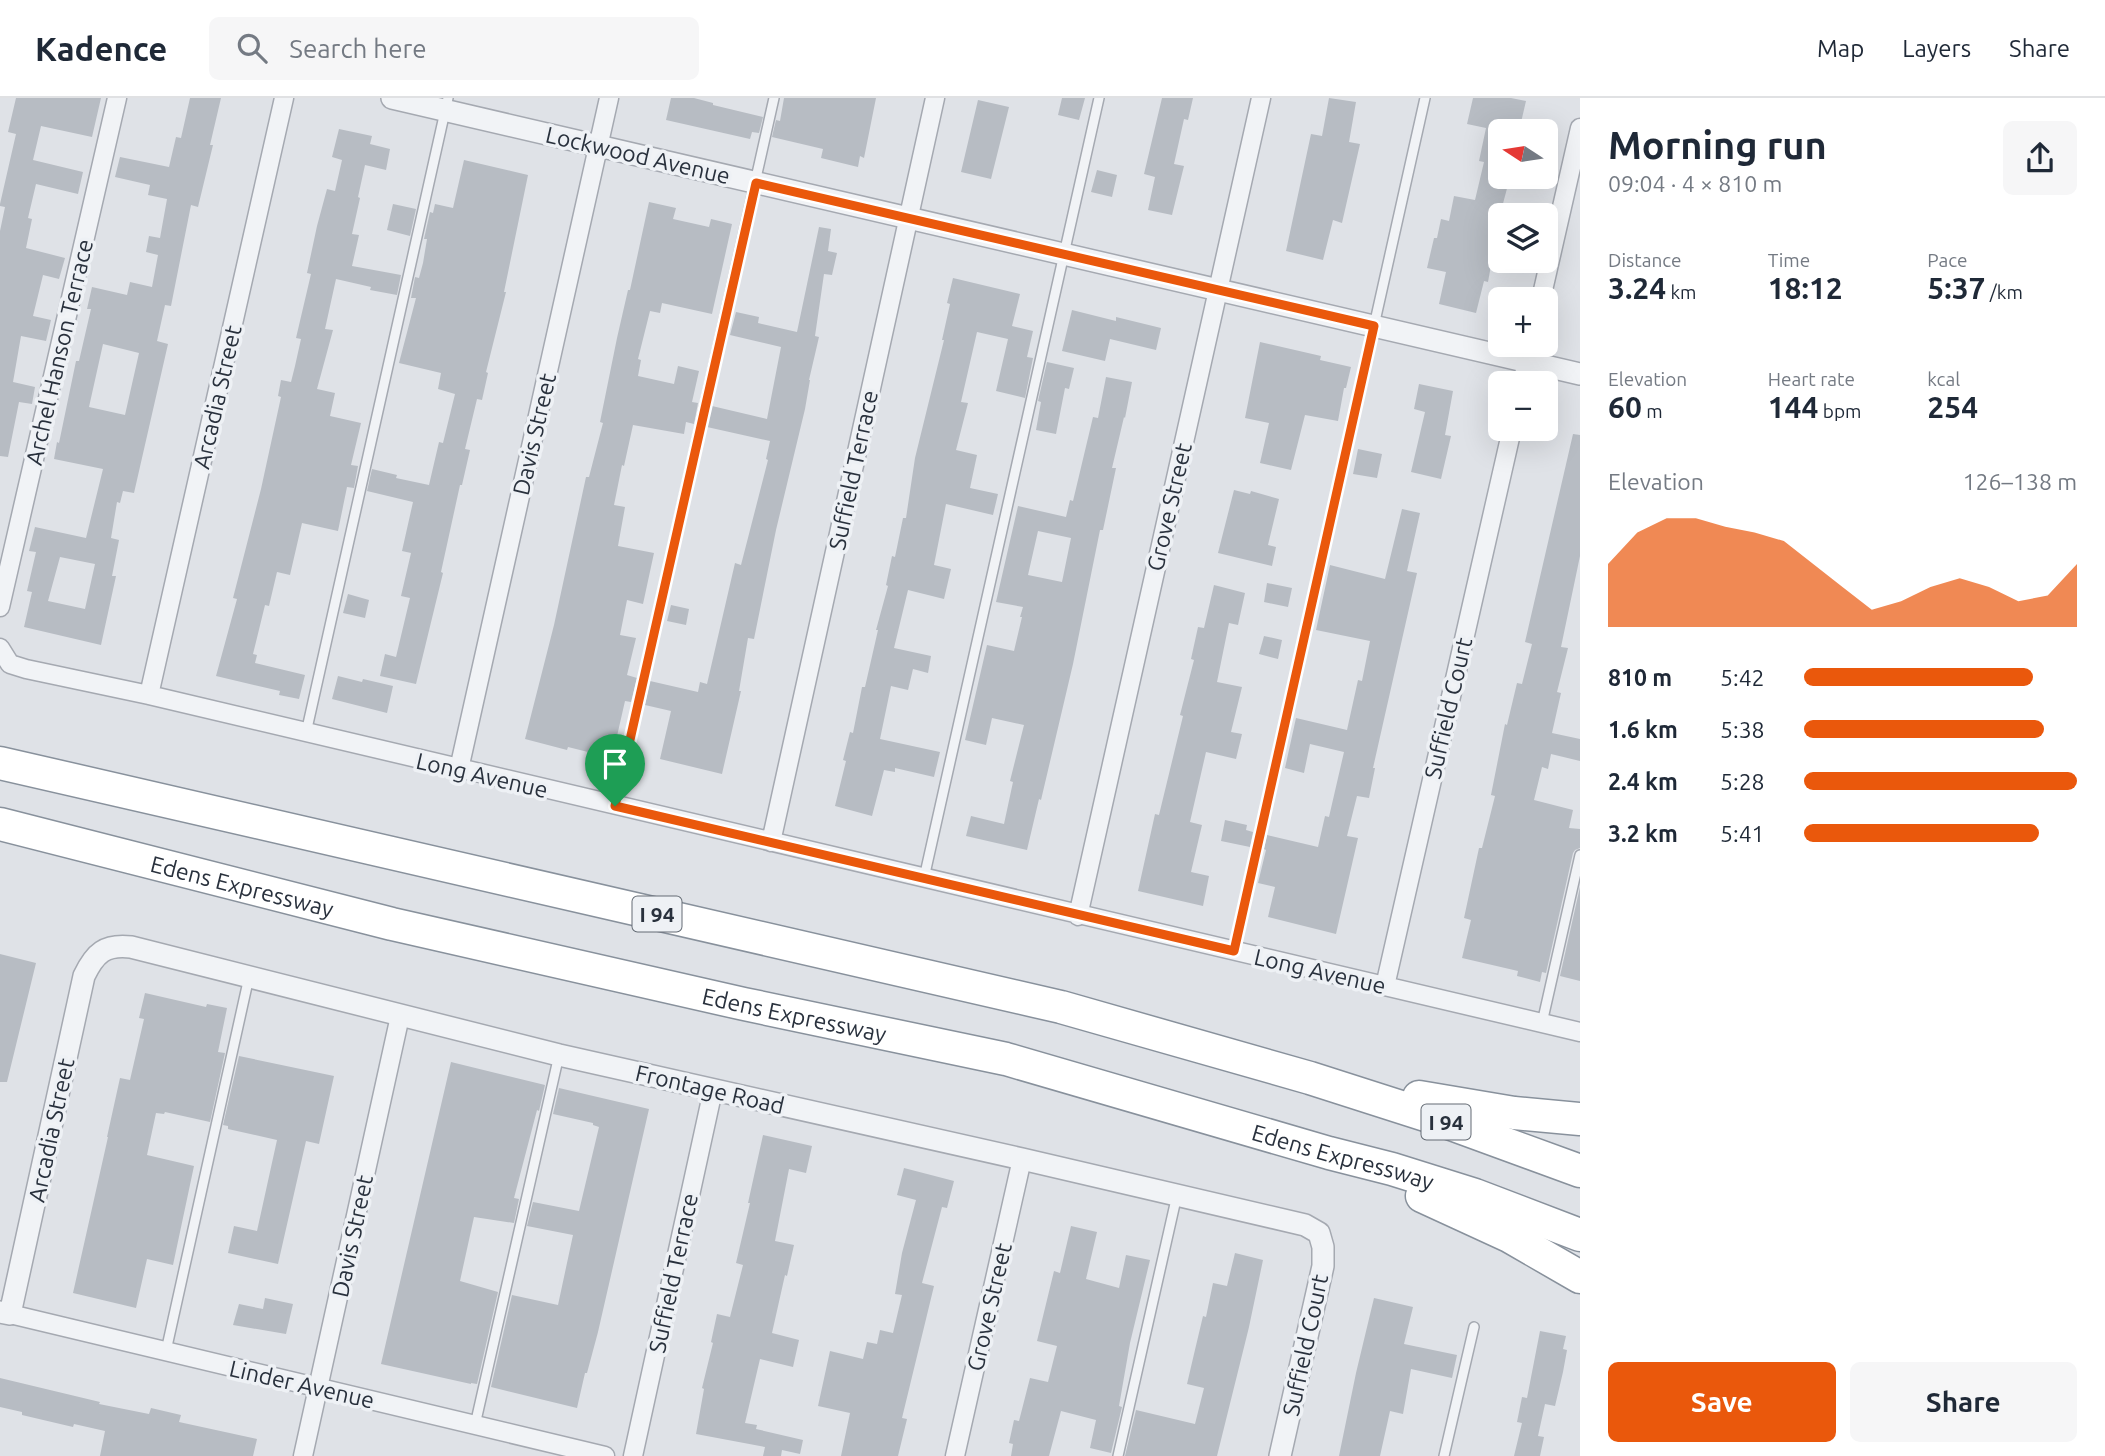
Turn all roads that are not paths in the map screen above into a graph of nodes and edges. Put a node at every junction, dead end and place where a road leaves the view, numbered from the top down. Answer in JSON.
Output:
{"nodes":[{"id":1,"x":117,"y":98,"type":"edge"},
{"id":2,"x":284,"y":98,"type":"edge"},
{"id":3,"x":392,"y":98,"type":"edge"},
{"id":4,"x":609,"y":98,"type":"edge"},
{"id":5,"x":775,"y":98,"type":"edge"},
{"id":6,"x":935,"y":98,"type":"edge"},
{"id":7,"x":1099,"y":98,"type":"edge"},
{"id":8,"x":1261,"y":98,"type":"edge"},
{"id":9,"x":1425,"y":98,"type":"edge"},
{"id":10,"x":447,"y":104,"type":"edge"},
{"id":11,"x":1580,"y":128,"type":"edge"},
{"id":12,"x":598,"y":146,"type":"junction"},
{"id":13,"x":756,"y":183,"type":"junction"},
{"id":14,"x":908,"y":218,"type":"junction"},
{"id":15,"x":1065,"y":254,"type":"junction"},
{"id":16,"x":1544,"y":287,"type":"edge"},
{"id":17,"x":1218,"y":290,"type":"junction"},
{"id":18,"x":1374,"y":326,"type":"junction"},
{"id":19,"x":1488,"y":346,"type":"edge"},
{"id":20,"x":1539,"y":357,"type":"edge"},
{"id":21,"x":1580,"y":374,"type":"edge"},
{"id":22,"x":1508,"y":441,"type":"edge"},
{"id":23,"x":0,"y":607,"type":"edge"},
{"id":24,"x":1,"y":651,"type":"edge"},
{"id":25,"x":149,"y":695,"type":"junction"},
{"id":26,"x":306,"y":733,"type":"junction"},
{"id":27,"x":0,"y":763,"type":"edge"},
{"id":28,"x":459,"y":769,"type":"junction"},
{"id":29,"x":615,"y":806,"type":"junction"},
{"id":30,"x":0,"y":824,"type":"edge"},
{"id":31,"x":771,"y":842,"type":"junction"},
{"id":32,"x":1580,"y":855,"type":"edge"},
{"id":33,"x":924,"y":879,"type":"junction"},
{"id":34,"x":1078,"y":916,"type":"junction"},
{"id":35,"x":102,"y":950,"type":"joint"},
{"id":36,"x":1234,"y":951,"type":"junction"},
{"id":37,"x":249,"y":976,"type":"junction"},
{"id":38,"x":1385,"y":986,"type":"junction"},
{"id":39,"x":400,"y":1016,"type":"junction"},
{"id":40,"x":1542,"y":1023,"type":"junction"},
{"id":41,"x":1580,"y":1032,"type":"edge"},
{"id":42,"x":559,"y":1055,"type":"junction"},
{"id":43,"x":1310,"y":1078,"type":"junction"},
{"id":44,"x":713,"y":1090,"type":"junction"},
{"id":45,"x":1580,"y":1119,"type":"edge"},
{"id":46,"x":1329,"y":1153,"type":"junction"},
{"id":47,"x":1022,"y":1158,"type":"junction"},
{"id":48,"x":1580,"y":1171,"type":"edge"},
{"id":49,"x":1177,"y":1194,"type":"junction"},
{"id":50,"x":1318,"y":1233,"type":"joint"},
{"id":51,"x":1580,"y":1235,"type":"edge"},
{"id":52,"x":1580,"y":1277,"type":"edge"},
{"id":53,"x":5,"y":1313,"type":"edge"},
{"id":54,"x":1474,"y":1327,"type":"dead end"},
{"id":55,"x":166,"y":1351,"type":"junction"},
{"id":56,"x":318,"y":1389,"type":"junction"},
{"id":57,"x":475,"y":1425,"type":"junction"},
{"id":58,"x":303,"y":1456,"type":"edge"},
{"id":59,"x":604,"y":1456,"type":"edge"},
{"id":60,"x":633,"y":1456,"type":"edge"},
{"id":61,"x":955,"y":1456,"type":"edge"},
{"id":62,"x":1118,"y":1456,"type":"edge"},
{"id":63,"x":1280,"y":1456,"type":"edge"},
{"id":64,"x":1444,"y":1456,"type":"edge"}],
"edges":[{"from":1,"to":23,"type":"street","name":"Archel Hanson Terrace"},
{"from":2,"to":25,"type":"street","name":"Arcadia Street"},
{"from":3,"to":10,"type":"street","name":"Lockwood Avenue"},
{"from":4,"to":12,"type":"street","name":"Davis Street"},
{"from":5,"to":13,"type":"lane"},
{"from":6,"to":14,"type":"street","name":"Suffield Terrace"},
{"from":7,"to":15,"type":"lane"},
{"from":8,"to":17,"type":"street","name":"Grove Street"},
{"from":9,"to":18,"type":"lane"},
{"from":10,"to":12,"type":"street","name":"Lockwood Avenue"},
{"from":10,"to":26,"type":"lane"},
{"from":11,"to":16,"type":"street"},
{"from":12,"to":13,"type":"street","name":"Lockwood Avenue"},
{"from":12,"to":28,"type":"street","name":"Davis Street"},
{"from":13,"to":14,"type":"street","name":"Lockwood Avenue"},
{"from":13,"to":29,"type":"lane"},
{"from":14,"to":15,"type":"street","name":"Lockwood Avenue"},
{"from":14,"to":31,"type":"street","name":"Suffield Terrace"},
{"from":15,"to":17,"type":"street","name":"Lockwood Avenue"},
{"from":15,"to":33,"type":"lane"},
{"from":17,"to":18,"type":"street","name":"Lockwood Avenue"},
{"from":17,"to":34,"type":"street","name":"Grove Street"},
{"from":18,"to":19,"type":"street","name":"Lockwood Avenue"},
{"from":18,"to":36,"type":"lane"},
{"from":20,"to":21,"type":"street","name":"Lockwood Avenue"},
{"from":22,"to":38,"type":"street","name":"Suffield Court"},
{"from":24,"to":25,"type":"street","name":"Long Avenue"},
{"from":25,"to":26,"type":"street","name":"Long Avenue"},
{"from":26,"to":28,"type":"street","name":"Long Avenue"},
{"from":27,"to":43,"type":"highway","number":"I 94"},
{"from":28,"to":29,"type":"street","name":"Long Avenue"},
{"from":29,"to":31,"type":"street","name":"Long Avenue"},
{"from":30,"to":46,"type":"highway","name":"Edens Expressway"},
{"from":31,"to":33,"type":"street","name":"Long Avenue"},
{"from":32,"to":40,"type":"lane"},
{"from":33,"to":34,"type":"street","name":"Long Avenue"},
{"from":34,"to":36,"type":"street","name":"Long Avenue"},
{"from":35,"to":37,"type":"street","name":"Frontage Road"},
{"from":35,"to":53,"type":"street","name":"Arcadia Street"},
{"from":36,"to":38,"type":"street","name":"Long Avenue"},
{"from":37,"to":39,"type":"street","name":"Frontage Road"},
{"from":37,"to":55,"type":"lane"},
{"from":38,"to":40,"type":"street","name":"Long Avenue"},
{"from":39,"to":42,"type":"street","name":"Frontage Road"},
{"from":39,"to":56,"type":"street","name":"Davis Street"},
{"from":40,"to":41,"type":"street","name":"Long Avenue"},
{"from":42,"to":44,"type":"street","name":"Frontage Road"},
{"from":42,"to":57,"type":"lane"},
{"from":43,"to":45,"type":"highway"},
{"from":43,"to":48,"type":"highway","number":"I 94"},
{"from":44,"to":47,"type":"street","name":"Frontage Road"},
{"from":44,"to":60,"type":"street","name":"Suffield Terrace"},
{"from":46,"to":51,"type":"highway","name":"Edens Expressway"},
{"from":46,"to":52,"type":"highway"},
{"from":47,"to":49,"type":"street","name":"Frontage Road"},
{"from":47,"to":61,"type":"street","name":"Grove Street"},
{"from":49,"to":50,"type":"street","name":"Frontage Road"},
{"from":49,"to":62,"type":"lane"},
{"from":50,"to":63,"type":"street","name":"Suffield Court"},
{"from":53,"to":55,"type":"street","name":"Linder Avenue"},
{"from":54,"to":64,"type":"lane"},
{"from":55,"to":56,"type":"street","name":"Linder Avenue"},
{"from":56,"to":57,"type":"street","name":"Linder Avenue"},
{"from":56,"to":58,"type":"street","name":"Davis Street"},
{"from":57,"to":59,"type":"street","name":"Linder Avenue"}]}
